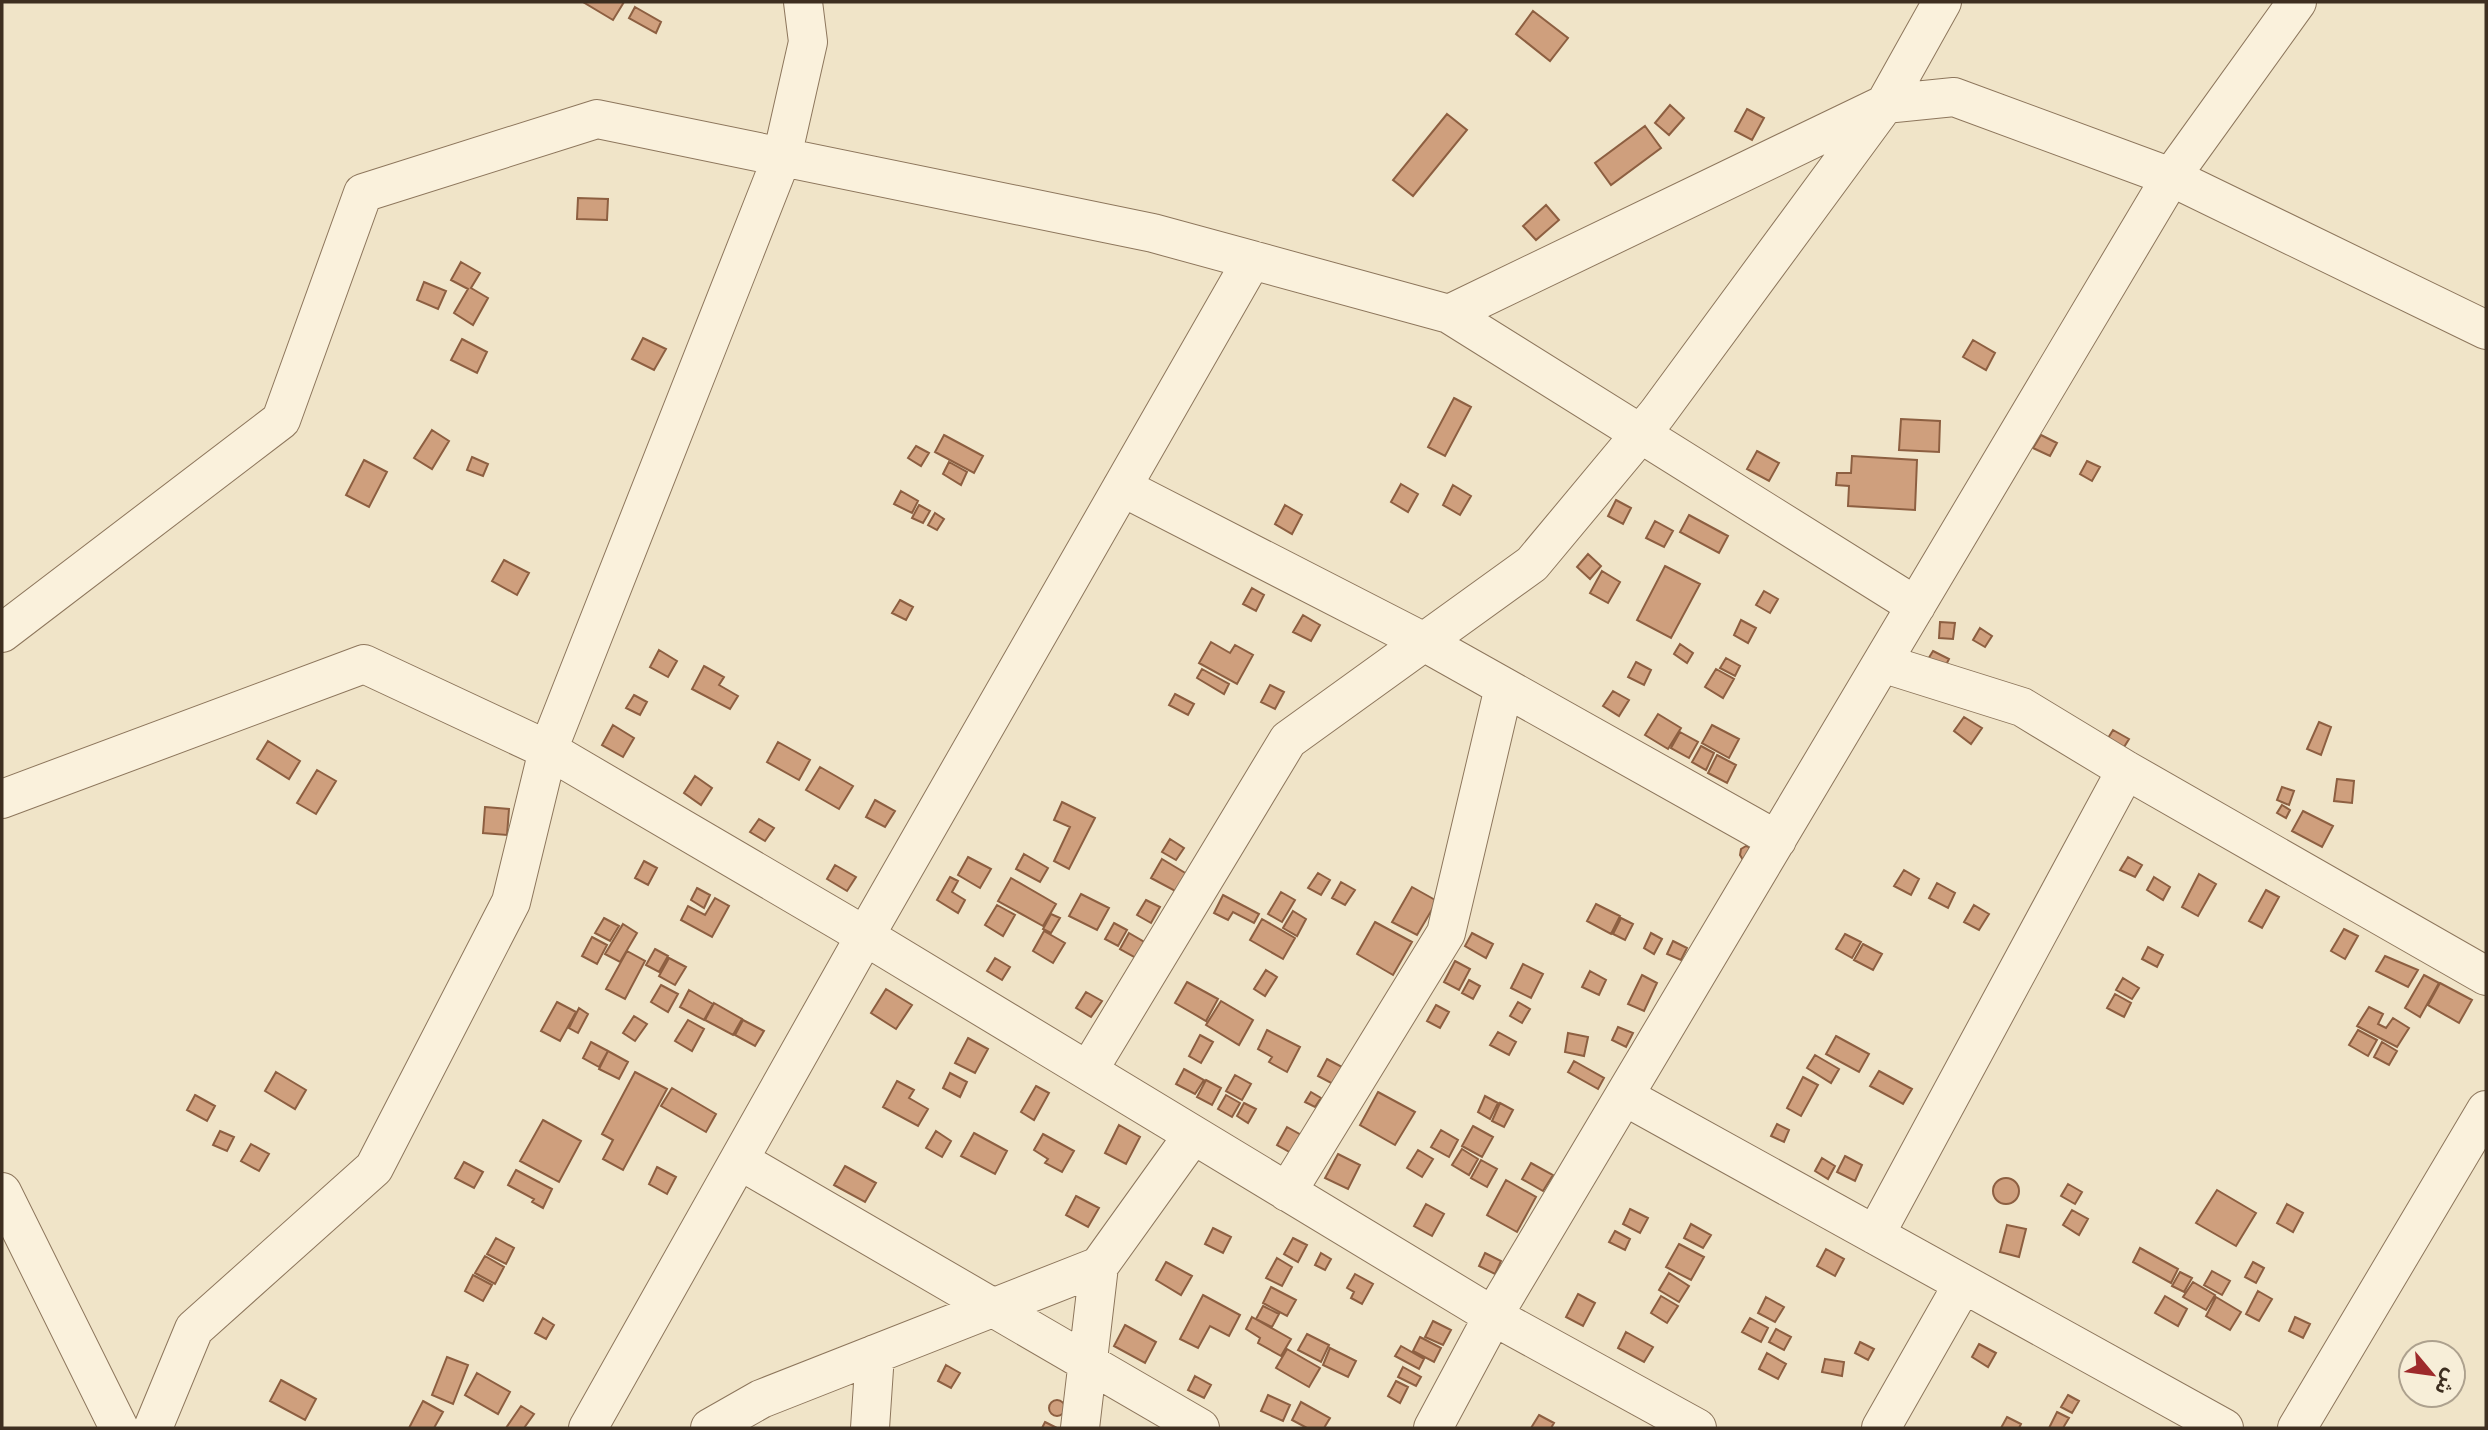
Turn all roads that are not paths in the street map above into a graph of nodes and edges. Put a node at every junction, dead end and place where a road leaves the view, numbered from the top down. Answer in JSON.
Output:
{"nodes":[{"id":1,"x":803,"y":2,"type":"edge"},
{"id":2,"x":1942,"y":2,"type":"edge"},
{"id":3,"x":2297,"y":2,"type":"edge"},
{"id":4,"x":1885,"y":104,"type":"junction"},
{"id":5,"x":782,"y":157,"type":"junction"},
{"id":6,"x":2171,"y":177,"type":"junction"},
{"id":7,"x":1252,"y":260,"type":"junction"},
{"id":8,"x":1449,"y":314,"type":"junction"},
{"id":9,"x":2486,"y":330,"type":"edge"},
{"id":10,"x":1640,"y":434,"type":"junction"},
{"id":11,"x":1122,"y":487,"type":"junction"},
{"id":12,"x":1916,"y":606,"type":"junction"},
{"id":13,"x":2,"y":634,"type":"edge"},
{"id":14,"x":1424,"y":642,"type":"junction"},
{"id":15,"x":1882,"y":663,"type":"junction"},
{"id":16,"x":1504,"y":687,"type":"junction"},
{"id":17,"x":548,"y":750,"type":"junction"},
{"id":18,"x":2126,"y":770,"type":"junction"},
{"id":19,"x":2,"y":799,"type":"edge"},
{"id":20,"x":1777,"y":840,"type":"junction"},
{"id":21,"x":865,"y":936,"type":"junction"},
{"id":22,"x":2486,"y":976,"type":"edge"},
{"id":23,"x":1088,"y":1071,"type":"junction"},
{"id":24,"x":1624,"y":1096,"type":"junction"},
{"id":25,"x":2486,"y":1110,"type":"edge"},
{"id":26,"x":1194,"y":1135,"type":"junction"},
{"id":27,"x":739,"y":1160,"type":"junction"},
{"id":28,"x":2,"y":1192,"type":"edge"},
{"id":29,"x":1287,"y":1192,"type":"junction"},
{"id":30,"x":1875,"y":1235,"type":"junction"},
{"id":31,"x":1099,"y":1266,"type":"junction"},
{"id":32,"x":1963,"y":1284,"type":"junction"},
{"id":33,"x":993,"y":1307,"type":"junction"},
{"id":34,"x":1493,"y":1317,"type":"junction"},
{"id":35,"x":875,"y":1354,"type":"junction"},
{"id":36,"x":1088,"y":1363,"type":"junction"},
{"id":37,"x":119,"y":1428,"type":"edge"},
{"id":38,"x":153,"y":1428,"type":"edge"},
{"id":39,"x":588,"y":1428,"type":"edge"},
{"id":40,"x":710,"y":1428,"type":"edge"},
{"id":41,"x":870,"y":1428,"type":"edge"},
{"id":42,"x":1080,"y":1428,"type":"edge"},
{"id":43,"x":1200,"y":1428,"type":"edge"},
{"id":44,"x":1433,"y":1428,"type":"edge"},
{"id":45,"x":1697,"y":1428,"type":"edge"},
{"id":46,"x":1881,"y":1428,"type":"edge"},
{"id":47,"x":2224,"y":1428,"type":"edge"},
{"id":48,"x":2297,"y":1428,"type":"edge"}],
"edges":[{"from":1,"to":5,"type":"street"},
{"from":2,"to":4,"type":"street"},
{"from":3,"to":6,"type":"street"},
{"from":4,"to":6,"type":"street"},
{"from":4,"to":8,"type":"street"},
{"from":4,"to":10,"type":"street"},
{"from":5,"to":7,"type":"street"},
{"from":5,"to":13,"type":"street"},
{"from":5,"to":17,"type":"street"},
{"from":6,"to":9,"type":"street"},
{"from":6,"to":12,"type":"street"},
{"from":7,"to":8,"type":"street"},
{"from":7,"to":11,"type":"street"},
{"from":8,"to":10,"type":"street"},
{"from":10,"to":12,"type":"street"},
{"from":10,"to":14,"type":"street"},
{"from":11,"to":14,"type":"street"},
{"from":11,"to":21,"type":"street"},
{"from":12,"to":15,"type":"street"},
{"from":14,"to":16,"type":"street"},
{"from":14,"to":23,"type":"street"},
{"from":15,"to":18,"type":"street"},
{"from":15,"to":20,"type":"street"},
{"from":16,"to":20,"type":"street"},
{"from":16,"to":29,"type":"street"},
{"from":17,"to":19,"type":"street"},
{"from":17,"to":21,"type":"street"},
{"from":17,"to":38,"type":"street"},
{"from":18,"to":22,"type":"street"},
{"from":18,"to":30,"type":"street"},
{"from":20,"to":24,"type":"street"},
{"from":21,"to":23,"type":"street"},
{"from":21,"to":27,"type":"street"},
{"from":23,"to":26,"type":"street"},
{"from":24,"to":30,"type":"street"},
{"from":24,"to":34,"type":"street"},
{"from":25,"to":48,"type":"street"},
{"from":26,"to":29,"type":"street"},
{"from":26,"to":31,"type":"street"},
{"from":27,"to":33,"type":"street"},
{"from":27,"to":39,"type":"street"},
{"from":28,"to":37,"type":"street"},
{"from":29,"to":34,"type":"street"},
{"from":30,"to":32,"type":"street"},
{"from":31,"to":33,"type":"street"},
{"from":31,"to":36,"type":"street"},
{"from":32,"to":46,"type":"street"},
{"from":32,"to":47,"type":"street"},
{"from":33,"to":35,"type":"street"},
{"from":33,"to":36,"type":"street"},
{"from":34,"to":44,"type":"street"},
{"from":34,"to":45,"type":"street"},
{"from":35,"to":40,"type":"street"},
{"from":35,"to":41,"type":"street"},
{"from":36,"to":42,"type":"street"},
{"from":36,"to":43,"type":"street"}]}
